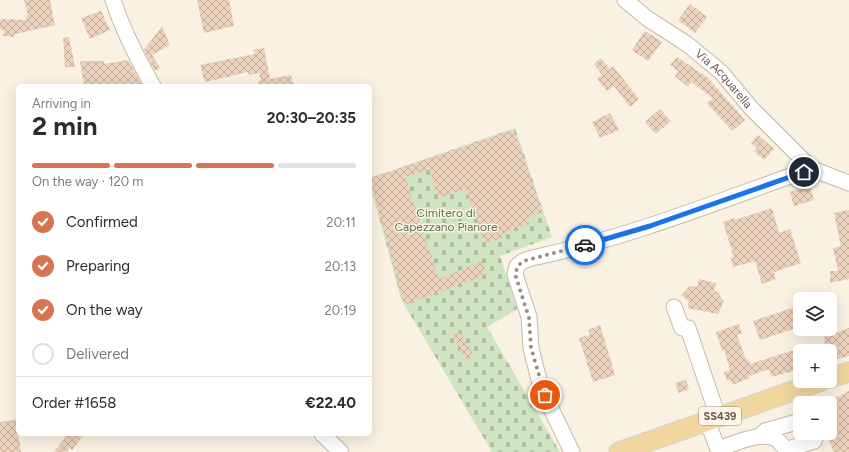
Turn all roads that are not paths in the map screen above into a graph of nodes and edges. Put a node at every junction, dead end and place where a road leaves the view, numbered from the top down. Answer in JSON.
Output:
{"nodes":[{"id":1,"x":113,"y":0,"type":"edge"},
{"id":2,"x":625,"y":0,"type":"edge"},
{"id":3,"x":152,"y":84,"type":"edge"},
{"id":4,"x":812,"y":169,"type":"junction"},
{"id":5,"x":849,"y":183,"type":"edge"},
{"id":6,"x":674,"y":307,"type":"dead end"},
{"id":7,"x":849,"y":372,"type":"edge"},
{"id":8,"x":837,"y":376,"type":"edge"},
{"id":9,"x":802,"y":388,"type":"edge"},
{"id":10,"x":712,"y":419,"type":"junction"},
{"id":11,"x":793,"y":426,"type":"edge"},
{"id":12,"x":780,"y":434,"type":"junction"},
{"id":13,"x":324,"y":436,"type":"edge"},
{"id":14,"x":814,"y":440,"type":"edge"},
{"id":15,"x":341,"y":452,"type":"edge"},
{"id":16,"x":572,"y":452,"type":"edge"},
{"id":17,"x":619,"y":452,"type":"edge"}],
"edges":[{"from":1,"to":3,"type":"street"},
{"from":2,"to":4,"type":"street","name":"Via Acquarella"},
{"from":4,"to":5,"type":"street","name":"Via Acquarella"},
{"from":4,"to":16,"type":"street"},
{"from":6,"to":10,"type":"street"},
{"from":7,"to":8,"type":"main road"},
{"from":9,"to":10,"type":"main road","number":"SS439"},
{"from":10,"to":12,"type":"street"},
{"from":10,"to":17,"type":"main road","number":"SS439"},
{"from":11,"to":12,"type":"street"},
{"from":12,"to":14,"type":"street"},
{"from":13,"to":15,"type":"street"}]}
